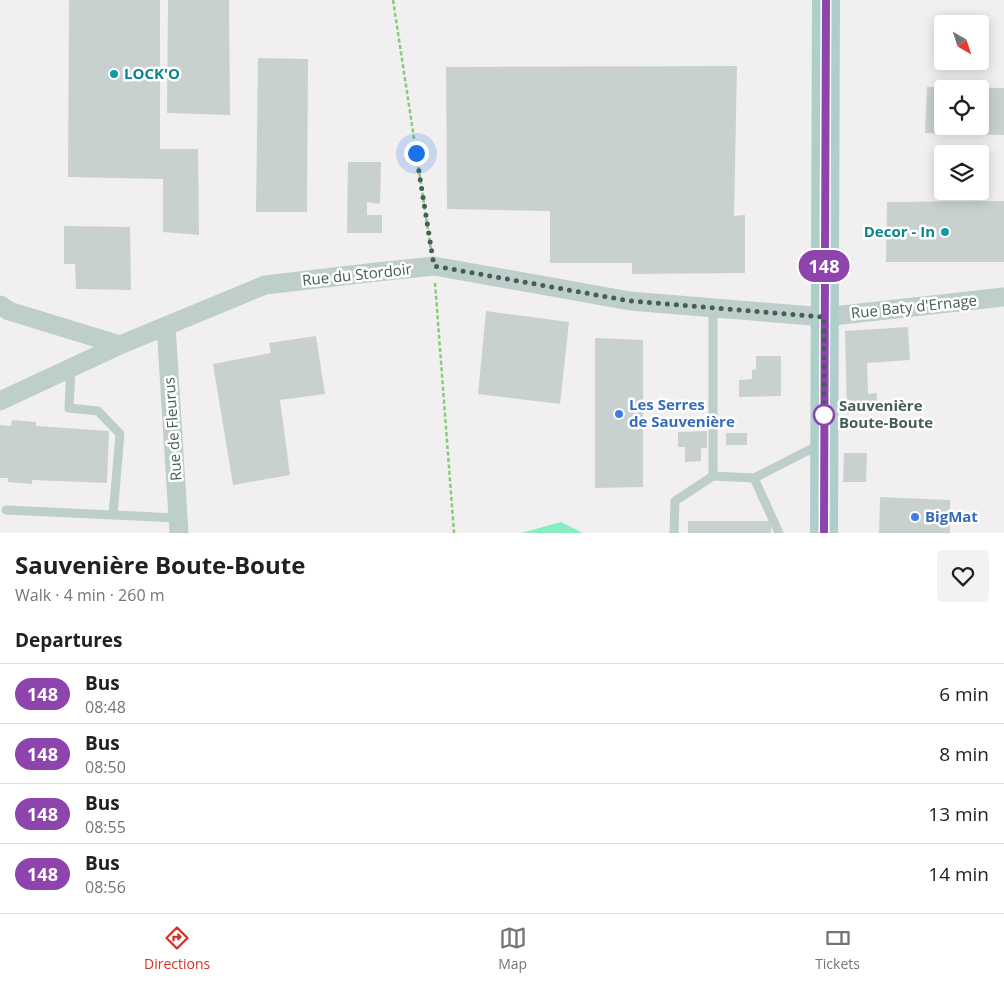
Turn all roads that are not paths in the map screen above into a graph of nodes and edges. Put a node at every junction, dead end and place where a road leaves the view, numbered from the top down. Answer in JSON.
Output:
{"nodes":[{"id":1,"x":826,"y":0,"type":"edge"},
{"id":2,"x":1004,"y":297,"type":"edge"},
{"id":3,"x":0,"y":305,"type":"edge"},
{"id":4,"x":713,"y":308,"type":"junction"},
{"id":5,"x":824,"y":317,"type":"junction"},
{"id":6,"x":166,"y":326,"type":"junction"},
{"id":7,"x":120,"y":344,"type":"junction"},
{"id":8,"x":71,"y":368,"type":"junction"},
{"id":9,"x":0,"y":401,"type":"edge"},
{"id":10,"x":824,"y":443,"type":"junction"},
{"id":11,"x":713,"y":476,"type":"junction"},
{"id":12,"x":754,"y":478,"type":"junction"},
{"id":13,"x":6,"y":510,"type":"dead end"},
{"id":14,"x":113,"y":515,"type":"junction"},
{"id":15,"x":179,"y":526,"type":"edge"},
{"id":16,"x":674,"y":533,"type":"edge"},
{"id":17,"x":779,"y":533,"type":"edge"},
{"id":18,"x":824,"y":533,"type":"edge"}],
"edges":[{"from":1,"to":5,"type":"main road"},
{"from":2,"to":5,"type":"street","name":"Rue Baty d'Ernage"},
{"from":3,"to":7,"type":"street"},
{"from":4,"to":5,"type":"street","name":"Rue du Stordoir"},
{"from":4,"to":6,"type":"street","name":"Rue du Stordoir"},
{"from":4,"to":11,"type":"lane"},
{"from":5,"to":10,"type":"main road"},
{"from":6,"to":7,"type":"street","name":"Rue du Stordoir"},
{"from":6,"to":15,"type":"street","name":"Rue de Fleurus"},
{"from":7,"to":8,"type":"street","name":"Rue du Stordoir"},
{"from":8,"to":9,"type":"street","name":"Rue du Stordoir"},
{"from":8,"to":14,"type":"lane"},
{"from":10,"to":12,"type":"lane"},
{"from":10,"to":18,"type":"main road"},
{"from":11,"to":12,"type":"lane"},
{"from":11,"to":16,"type":"lane"},
{"from":12,"to":17,"type":"lane"},
{"from":13,"to":14,"type":"lane"},
{"from":14,"to":15,"type":"lane"}]}
